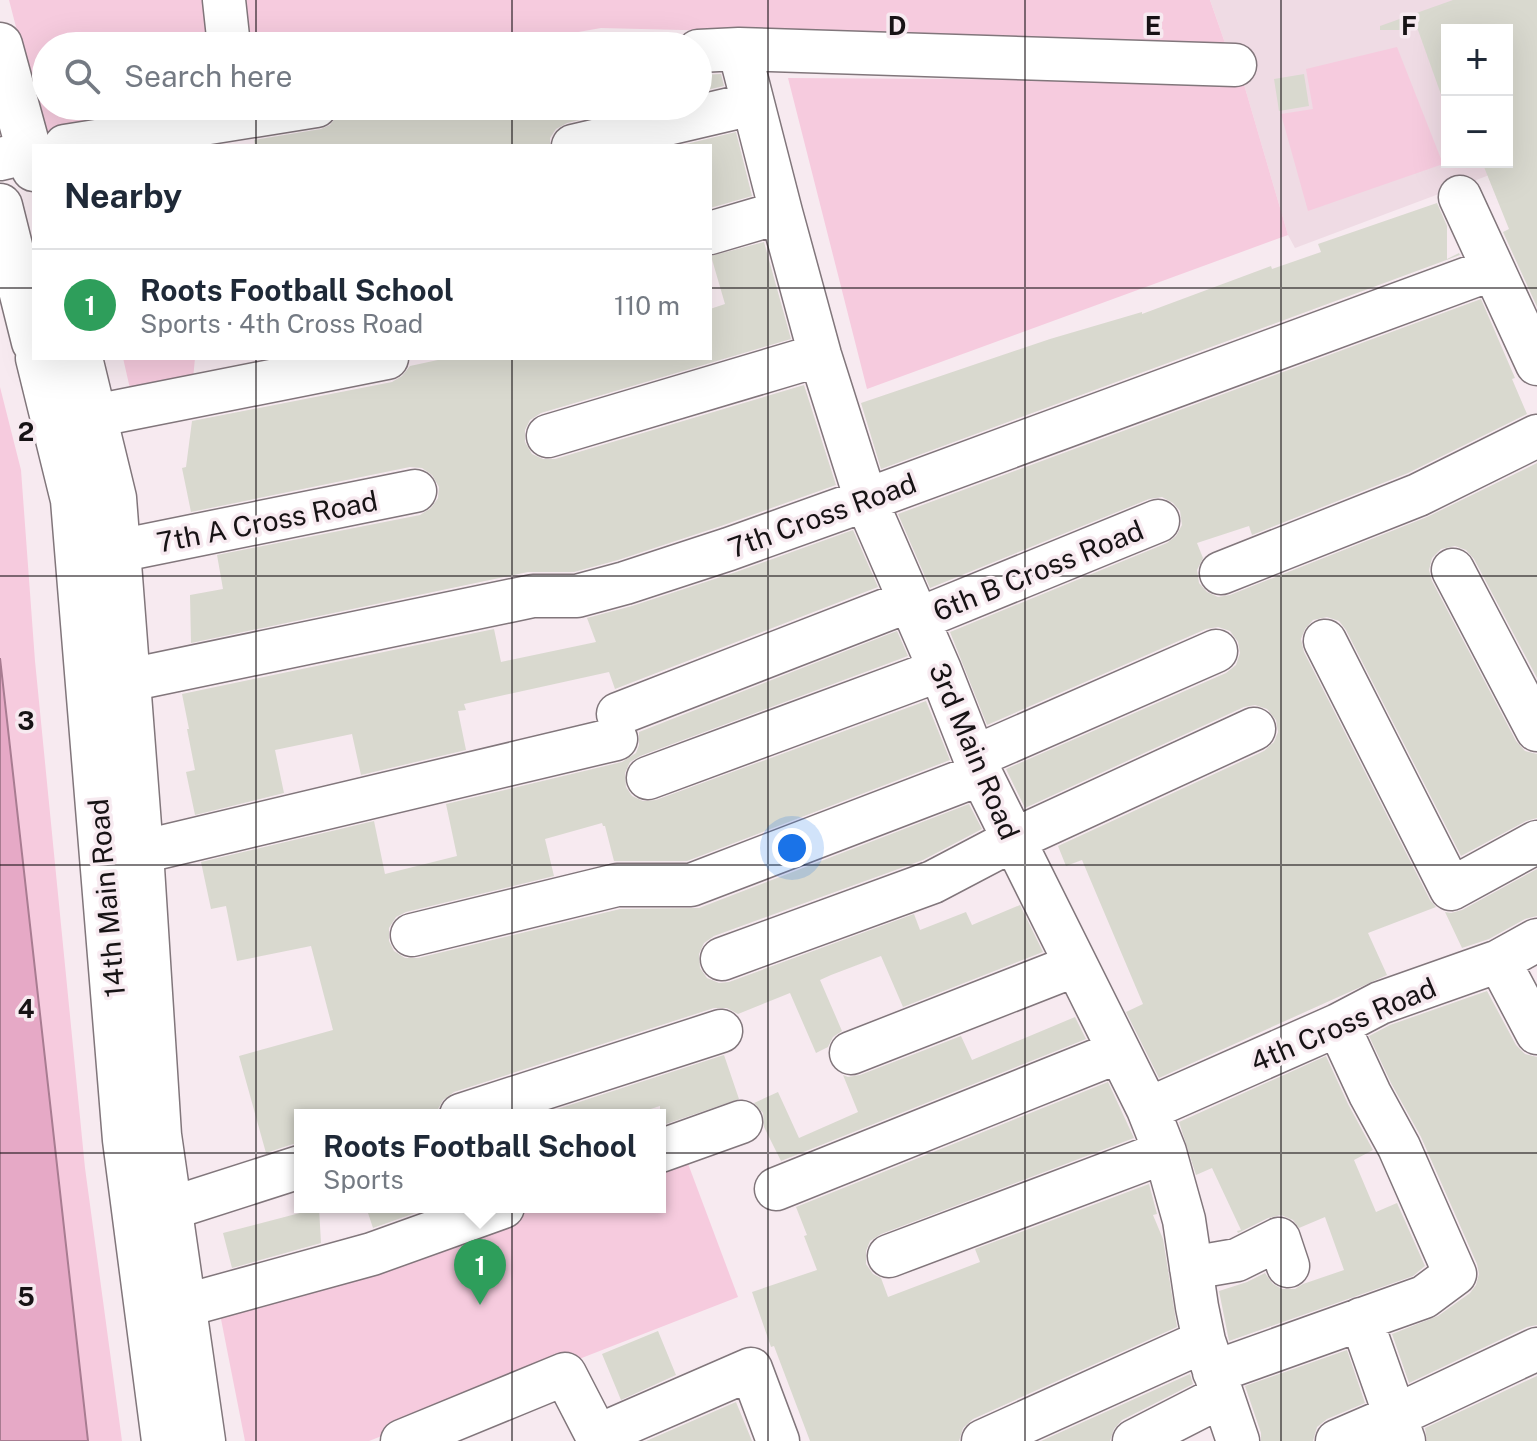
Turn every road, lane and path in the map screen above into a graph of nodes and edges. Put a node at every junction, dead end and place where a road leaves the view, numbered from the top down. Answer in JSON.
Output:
{"nodes":[{"id":1,"x":224,"y":0,"type":"edge"},
{"id":2,"x":227,"y":32,"type":"edge"},
{"id":3,"x":0,"y":45,"type":"edge"},
{"id":4,"x":739,"y":49,"type":"junction"},
{"id":5,"x":712,"y":50,"type":"edge"},
{"id":6,"x":1235,"y":65,"type":"dead end"},
{"id":7,"x":752,"y":104,"type":"junction"},
{"id":8,"x":712,"y":113,"type":"edge"},
{"id":9,"x":199,"y":120,"type":"edge"},
{"id":10,"x":684,"y":120,"type":"edge"},
{"id":11,"x":85,"y":144,"type":"edge"},
{"id":12,"x":582,"y":144,"type":"edge"},
{"id":13,"x":32,"y":152,"type":"edge"},
{"id":14,"x":1460,"y":197,"type":"dead end"},
{"id":15,"x":0,"y":206,"type":"edge"},
{"id":16,"x":781,"y":212,"type":"junction"},
{"id":17,"x":712,"y":232,"type":"edge"},
{"id":18,"x":1493,"y":269,"type":"junction"},
{"id":19,"x":32,"y":334,"type":"edge"},
{"id":20,"x":820,"y":355,"type":"junction"},
{"id":21,"x":38,"y":360,"type":"edge"},
{"id":22,"x":80,"y":360,"type":"edge"},
{"id":23,"x":377,"y":360,"type":"edge"},
{"id":24,"x":1537,"y":364,"type":"edge"},
{"id":25,"x":94,"y":416,"type":"junction"},
{"id":26,"x":548,"y":436,"type":"dead end"},
{"id":27,"x":1537,"y":436,"type":"edge"},
{"id":28,"x":415,"y":491,"type":"dead end"},
{"id":29,"x":866,"y":500,"type":"junction"},
{"id":30,"x":1158,"y":521,"type":"dead end"},
{"id":31,"x":118,"y":551,"type":"junction"},
{"id":32,"x":1453,"y":570,"type":"dead end"},
{"id":33,"x":1221,"y":573,"type":"dead end"},
{"id":34,"x":913,"y":610,"type":"junction"},
{"id":35,"x":1325,"y":641,"type":"dead end"},
{"id":36,"x":1216,"y":651,"type":"dead end"},
{"id":37,"x":940,"y":670,"type":"junction"},
{"id":38,"x":129,"y":680,"type":"junction"},
{"id":39,"x":1254,"y":729,"type":"dead end"},
{"id":40,"x":1537,"y":730,"type":"edge"},
{"id":41,"x":978,"y":765,"type":"junction"},
{"id":42,"x":648,"y":778,"type":"dead end"},
{"id":43,"x":1013,"y":840,"type":"junction"},
{"id":44,"x":1537,"y":842,"type":"edge"},
{"id":45,"x":141,"y":852,"type":"junction"},
{"id":46,"x":412,"y":935,"type":"dead end"},
{"id":47,"x":1537,"y":940,"type":"edge"},
{"id":48,"x":722,"y":959,"type":"dead end"},
{"id":49,"x":1499,"y":961,"type":"junction"},
{"id":50,"x":1076,"y":965,"type":"junction"},
{"id":51,"x":1338,"y":1025,"type":"junction"},
{"id":52,"x":721,"y":1031,"type":"dead end"},
{"id":53,"x":1537,"y":1033,"type":"edge"},
{"id":54,"x":1118,"y":1052,"type":"junction"},
{"id":55,"x":851,"y":1053,"type":"dead end"},
{"id":56,"x":480,"y":1109,"type":"edge"},
{"id":57,"x":1148,"y":1109,"type":"junction"},
{"id":58,"x":741,"y":1122,"type":"dead end"},
{"id":59,"x":666,"y":1149,"type":"edge"},
{"id":60,"x":1165,"y":1152,"type":"junction"},
{"id":61,"x":294,"y":1169,"type":"edge"},
{"id":62,"x":776,"y":1189,"type":"dead end"},
{"id":63,"x":169,"y":1209,"type":"junction"},
{"id":64,"x":486,"y":1213,"type":"edge"},
{"id":65,"x":889,"y":1256,"type":"dead end"},
{"id":66,"x":1288,"y":1266,"type":"dead end"},
{"id":67,"x":1191,"y":1268,"type":"junction"},
{"id":68,"x":183,"y":1306,"type":"junction"},
{"id":69,"x":1361,"y":1319,"type":"junction"},
{"id":70,"x":1537,"y":1349,"type":"edge"},
{"id":71,"x":1213,"y":1370,"type":"junction"},
{"id":72,"x":1400,"y":1429,"type":"edge"},
{"id":73,"x":164,"y":1441,"type":"edge"},
{"id":74,"x":203,"y":1441,"type":"edge"},
{"id":75,"x":402,"y":1441,"type":"edge"},
{"id":76,"x":778,"y":1441,"type":"edge"},
{"id":77,"x":983,"y":1441,"type":"edge"},
{"id":78,"x":1134,"y":1441,"type":"edge"},
{"id":79,"x":1237,"y":1441,"type":"edge"},
{"id":80,"x":1337,"y":1441,"type":"edge"}],
"edges":[{"from":1,"to":2,"type":"street"},
{"from":3,"to":13,"type":"main road"},
{"from":4,"to":5,"type":"street"},
{"from":4,"to":6,"type":"street"},
{"from":4,"to":7,"type":"street","name":"3rd Main Road"},
{"from":7,"to":8,"type":"street"},
{"from":7,"to":16,"type":"street","name":"3rd Main Road"},
{"from":9,"to":11,"type":"street"},
{"from":10,"to":12,"type":"street"},
{"from":14,"to":18,"type":"street"},
{"from":15,"to":19,"type":"main road"},
{"from":16,"to":17,"type":"street"},
{"from":16,"to":20,"type":"street","name":"3rd Main Road"},
{"from":18,"to":24,"type":"street"},
{"from":18,"to":29,"type":"street","name":"7th Cross Road"},
{"from":20,"to":26,"type":"street"},
{"from":20,"to":29,"type":"street","name":"3rd Main Road"},
{"from":21,"to":73,"type":"main road","name":"14th Main Road"},
{"from":22,"to":25,"type":"main road","name":"14th Main Road"},
{"from":23,"to":25,"type":"street"},
{"from":25,"to":31,"type":"main road","name":"14th Main Road"},
{"from":27,"to":33,"type":"street"},
{"from":28,"to":31,"type":"street","name":"7th A Cross Road"},
{"from":29,"to":34,"type":"street","name":"3rd Main Road"},
{"from":29,"to":38,"type":"street","name":"7th Cross Road"},
{"from":30,"to":34,"type":"street","name":"6th B Cross Road"},
{"from":31,"to":38,"type":"main road","name":"14th Main Road"},
{"from":32,"to":40,"type":"street"},
{"from":34,"to":37,"type":"street","name":"3rd Main Road"},
{"from":34,"to":45,"type":"street","name":"6th B Cross Road"},
{"from":35,"to":44,"type":"street"},
{"from":36,"to":41,"type":"street"},
{"from":37,"to":41,"type":"street","name":"3rd Main Road"},
{"from":37,"to":42,"type":"street"},
{"from":38,"to":45,"type":"main road","name":"14th Main Road"},
{"from":39,"to":43,"type":"street"},
{"from":41,"to":43,"type":"street","name":"3rd Main Road"},
{"from":41,"to":46,"type":"street"},
{"from":43,"to":48,"type":"street"},
{"from":43,"to":50,"type":"street","name":"3rd Main Road"},
{"from":45,"to":63,"type":"main road","name":"14th Main Road"},
{"from":47,"to":49,"type":"street","name":"4th Cross Road"},
{"from":49,"to":51,"type":"street","name":"4th Cross Road"},
{"from":49,"to":53,"type":"street"},
{"from":50,"to":54,"type":"street","name":"3rd Main Road"},
{"from":50,"to":55,"type":"street"},
{"from":51,"to":57,"type":"street","name":"4th Cross Road"},
{"from":51,"to":69,"type":"street"},
{"from":52,"to":56,"type":"street"},
{"from":54,"to":57,"type":"street","name":"3rd Main Road"},
{"from":54,"to":62,"type":"street"},
{"from":57,"to":60,"type":"street","name":"3rd Main Road"},
{"from":58,"to":59,"type":"street"},
{"from":60,"to":65,"type":"street"},
{"from":60,"to":67,"type":"street","name":"3rd Main Road"},
{"from":61,"to":63,"type":"street"},
{"from":63,"to":68,"type":"main road","name":"14th Main Road"},
{"from":64,"to":68,"type":"street"},
{"from":66,"to":67,"type":"street"},
{"from":67,"to":71,"type":"street","name":"3rd Main Road"},
{"from":68,"to":74,"type":"main road","name":"14th Main Road"},
{"from":69,"to":71,"type":"street"},
{"from":69,"to":72,"type":"street"},
{"from":70,"to":72,"type":"street"},
{"from":71,"to":77,"type":"street"},
{"from":71,"to":78,"type":"street"},
{"from":71,"to":79,"type":"street","name":"3rd Main Road"},
{"from":72,"to":80,"type":"street"},
{"from":75,"to":76,"type":"street"}]}
